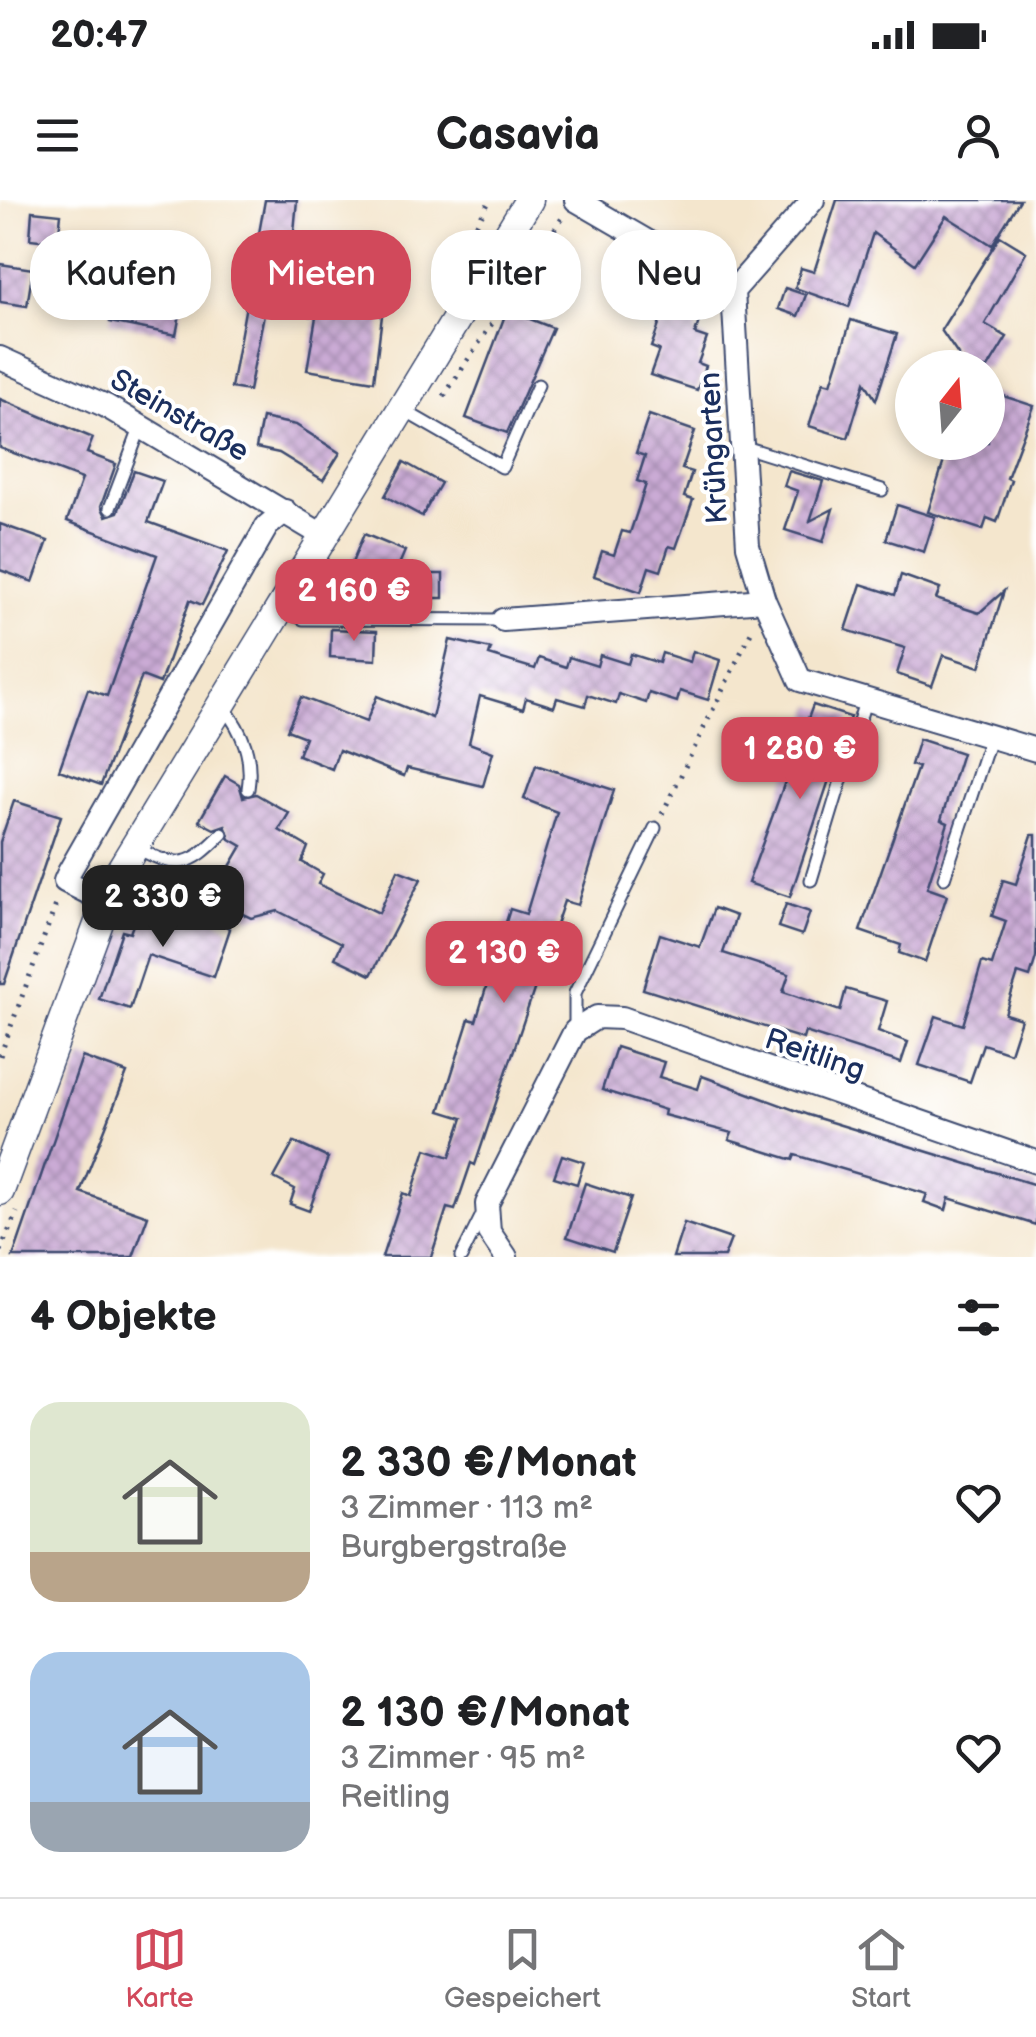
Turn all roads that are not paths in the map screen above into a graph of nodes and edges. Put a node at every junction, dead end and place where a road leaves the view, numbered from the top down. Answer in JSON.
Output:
{"nodes":[{"id":1,"x":529,"y":200,"type":"edge"},
{"id":2,"x":814,"y":200,"type":"edge"},
{"id":3,"x":569,"y":208,"type":"edge"},
{"id":4,"x":612,"y":230,"type":"edge"},
{"id":5,"x":737,"y":287,"type":"edge"},
{"id":6,"x":735,"y":320,"type":"edge"},
{"id":7,"x":0,"y":358,"type":"edge"},
{"id":8,"x":538,"y":385,"type":"dead end"},
{"id":9,"x":402,"y":409,"type":"junction"},
{"id":10,"x":142,"y":426,"type":"junction"},
{"id":11,"x":744,"y":447,"type":"junction"},
{"id":12,"x":882,"y":490,"type":"dead end"},
{"id":13,"x":110,"y":508,"type":"dead end"},
{"id":14,"x":285,"y":511,"type":"junction"},
{"id":15,"x":324,"y":536,"type":"junction"},
{"id":16,"x":764,"y":600,"type":"junction"},
{"id":17,"x":280,"y":606,"type":"junction"},
{"id":18,"x":503,"y":620,"type":"joint"},
{"id":19,"x":866,"y":698,"type":"junction"},
{"id":20,"x":221,"y":702,"type":"junction"},
{"id":21,"x":991,"y":736,"type":"junction"},
{"id":22,"x":1036,"y":750,"type":"edge"},
{"id":23,"x":248,"y":789,"type":"dead end"},
{"id":24,"x":655,"y":828,"type":"road end"},
{"id":25,"x":222,"y":834,"type":"dead end"},
{"id":26,"x":134,"y":846,"type":"junction"},
{"id":27,"x":944,"y":878,"type":"dead end"},
{"id":28,"x":811,"y":880,"type":"dead end"},
{"id":29,"x":105,"y":900,"type":"junction"},
{"id":30,"x":574,"y":1030,"type":"junction"},
{"id":31,"x":1036,"y":1162,"type":"edge"},
{"id":32,"x":10,"y":1198,"type":"edge"},
{"id":33,"x":486,"y":1204,"type":"junction"},
{"id":34,"x":461,"y":1257,"type":"edge"},
{"id":35,"x":506,"y":1257,"type":"edge"}],
"edges":[{"from":1,"to":9,"type":"street"},
{"from":2,"to":5,"type":"street"},
{"from":3,"to":4,"type":"street"},
{"from":6,"to":11,"type":"street","name":"Krühgarten"},
{"from":7,"to":10,"type":"street","name":"Steinstraße"},
{"from":8,"to":9,"type":"lane"},
{"from":9,"to":15,"type":"street"},
{"from":10,"to":13,"type":"lane"},
{"from":10,"to":14,"type":"street","name":"Steinstraße"},
{"from":11,"to":12,"type":"lane"},
{"from":11,"to":16,"type":"street","name":"Krühgarten"},
{"from":14,"to":15,"type":"street","name":"Steinstraße"},
{"from":14,"to":29,"type":"street"},
{"from":15,"to":17,"type":"street"},
{"from":16,"to":18,"type":"street"},
{"from":16,"to":19,"type":"street","name":"Krühgarten"},
{"from":17,"to":18,"type":"lane"},
{"from":17,"to":20,"type":"street"},
{"from":19,"to":21,"type":"street","name":"Krühgarten"},
{"from":19,"to":28,"type":"lane"},
{"from":20,"to":23,"type":"lane"},
{"from":20,"to":26,"type":"street"},
{"from":21,"to":22,"type":"street","name":"Krühgarten"},
{"from":21,"to":27,"type":"lane"},
{"from":24,"to":30,"type":"lane"},
{"from":25,"to":26,"type":"lane"},
{"from":26,"to":29,"type":"street"},
{"from":29,"to":32,"type":"street"},
{"from":30,"to":31,"type":"street","name":"Reitling"},
{"from":30,"to":33,"type":"street"},
{"from":33,"to":34,"type":"lane"},
{"from":33,"to":35,"type":"street"}]}
